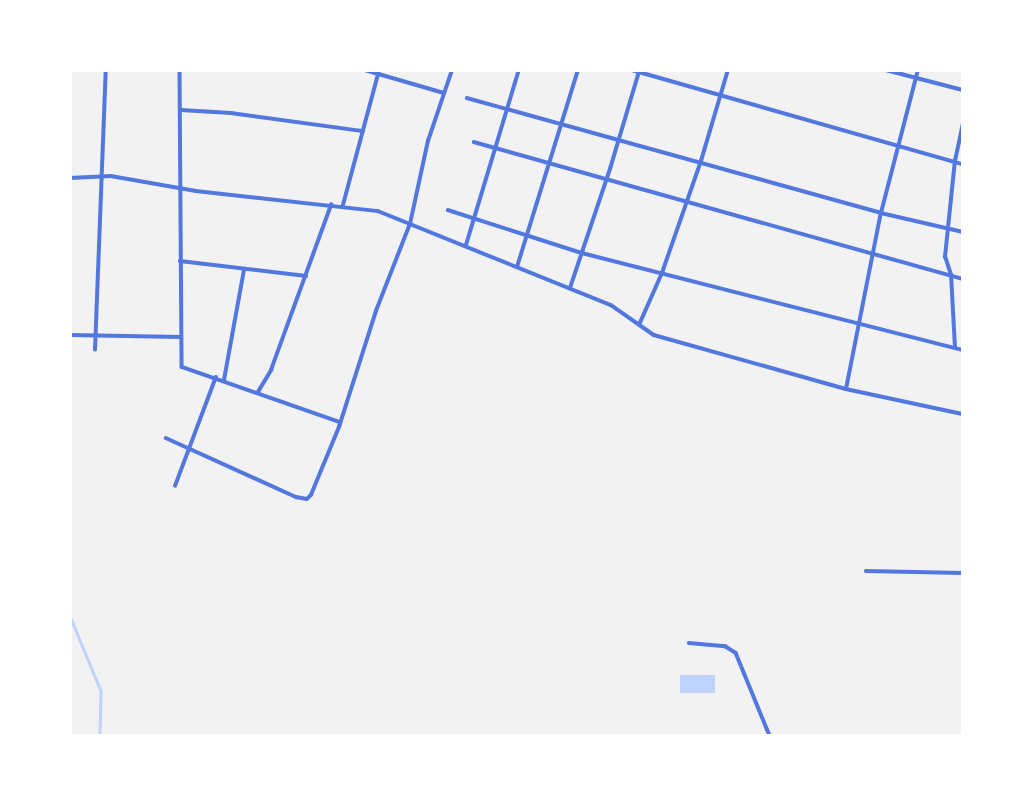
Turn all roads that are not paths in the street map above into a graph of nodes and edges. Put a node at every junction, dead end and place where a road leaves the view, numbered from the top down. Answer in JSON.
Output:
{"nodes":[{"id":1,"x":106,"y":70,"type":"edge"},
{"id":2,"x":180,"y":70,"type":"edge"},
{"id":3,"x":365,"y":70,"type":"edge"},
{"id":4,"x":452,"y":70,"type":"edge"},
{"id":5,"x":519,"y":70,"type":"edge"},
{"id":6,"x":578,"y":70,"type":"edge"},
{"id":7,"x":632,"y":70,"type":"edge"},
{"id":8,"x":728,"y":70,"type":"edge"},
{"id":9,"x":886,"y":70,"type":"edge"},
{"id":10,"x":918,"y":70,"type":"edge"},
{"id":11,"x":639,"y":71,"type":"edge"},
{"id":12,"x":378,"y":74,"type":"junction"},
{"id":13,"x":916,"y":79,"type":"junction"},
{"id":14,"x":963,"y":90,"type":"edge"},
{"id":15,"x":444,"y":93,"type":"junction"},
{"id":16,"x":721,"y":96,"type":"junction"},
{"id":17,"x":467,"y":98,"type":"dead end"},
{"id":18,"x":507,"y":109,"type":"junction"},
{"id":19,"x":180,"y":110,"type":"junction"},
{"id":20,"x":963,"y":122,"type":"edge"},
{"id":21,"x":561,"y":124,"type":"junction"},
{"id":22,"x":363,"y":131,"type":"junction"},
{"id":23,"x":619,"y":139,"type":"junction"},
{"id":24,"x":474,"y":142,"type":"dead end"},
{"id":25,"x":898,"y":146,"type":"junction"},
{"id":26,"x":495,"y":148,"type":"junction"},
{"id":27,"x":701,"y":161,"type":"junction"},
{"id":28,"x":955,"y":161,"type":"junction"},
{"id":29,"x":548,"y":162,"type":"junction"},
{"id":30,"x":963,"y":164,"type":"edge"},
{"id":31,"x":102,"y":176,"type":"junction"},
{"id":32,"x":70,"y":178,"type":"edge"},
{"id":33,"x":607,"y":178,"type":"junction"},
{"id":34,"x":180,"y":188,"type":"junction"},
{"id":35,"x":686,"y":201,"type":"junction"},
{"id":36,"x":331,"y":205,"type":"junction"},
{"id":37,"x":343,"y":205,"type":"junction"},
{"id":38,"x":448,"y":210,"type":"dead end"},
{"id":39,"x":881,"y":213,"type":"junction"},
{"id":40,"x":474,"y":219,"type":"junction"},
{"id":41,"x":410,"y":224,"type":"junction"},
{"id":42,"x":948,"y":228,"type":"junction"},
{"id":43,"x":963,"y":232,"type":"edge"},
{"id":44,"x":528,"y":236,"type":"junction"},
{"id":45,"x":466,"y":246,"type":"junction"},
{"id":46,"x":582,"y":253,"type":"junction"},
{"id":47,"x":875,"y":253,"type":"junction"},
{"id":48,"x":180,"y":261,"type":"junction"},
{"id":49,"x":517,"y":267,"type":"junction"},
{"id":50,"x":244,"y":270,"type":"junction"},
{"id":51,"x":662,"y":273,"type":"junction"},
{"id":52,"x":951,"y":275,"type":"junction"},
{"id":53,"x":306,"y":276,"type":"junction"},
{"id":54,"x":963,"y":279,"type":"edge"},
{"id":55,"x":570,"y":288,"type":"junction"},
{"id":56,"x":639,"y":325,"type":"junction"},
{"id":57,"x":860,"y":325,"type":"junction"},
{"id":58,"x":70,"y":335,"type":"edge"},
{"id":59,"x":181,"y":337,"type":"junction"},
{"id":60,"x":96,"y":338,"type":"junction"},
{"id":61,"x":955,"y":348,"type":"junction"},
{"id":62,"x":95,"y":350,"type":"dead end"},
{"id":63,"x":963,"y":350,"type":"edge"},
{"id":64,"x":216,"y":377,"type":"junction"},
{"id":65,"x":224,"y":380,"type":"junction"},
{"id":66,"x":846,"y":389,"type":"junction"},
{"id":67,"x":258,"y":392,"type":"junction"},
{"id":68,"x":963,"y":414,"type":"edge"},
{"id":69,"x":340,"y":422,"type":"junction"},
{"id":70,"x":166,"y":438,"type":"dead end"},
{"id":71,"x":188,"y":448,"type":"junction"},
{"id":72,"x":175,"y":486,"type":"dead end"},
{"id":73,"x":866,"y":571,"type":"dead end"},
{"id":74,"x":963,"y":573,"type":"edge"},
{"id":75,"x":689,"y":643,"type":"dead end"},
{"id":76,"x":770,"y":736,"type":"edge"}],
"edges":[{"from":1,"to":31,"type":"street"},
{"from":2,"to":19,"type":"street"},
{"from":3,"to":12,"type":"street"},
{"from":4,"to":15,"type":"street"},
{"from":5,"to":18,"type":"street"},
{"from":6,"to":21,"type":"street"},
{"from":7,"to":11,"type":"street"},
{"from":8,"to":16,"type":"street"},
{"from":9,"to":13,"type":"street"},
{"from":10,"to":13,"type":"street"},
{"from":11,"to":16,"type":"street"},
{"from":11,"to":23,"type":"street"},
{"from":12,"to":15,"type":"street"},
{"from":12,"to":22,"type":"street"},
{"from":13,"to":14,"type":"street"},
{"from":13,"to":25,"type":"street"},
{"from":15,"to":41,"type":"street"},
{"from":16,"to":25,"type":"street"},
{"from":16,"to":27,"type":"street"},
{"from":17,"to":18,"type":"street"},
{"from":18,"to":21,"type":"street"},
{"from":18,"to":26,"type":"street"},
{"from":19,"to":22,"type":"street"},
{"from":19,"to":34,"type":"street"},
{"from":20,"to":28,"type":"street"},
{"from":21,"to":23,"type":"street"},
{"from":21,"to":29,"type":"street"},
{"from":22,"to":37,"type":"street"},
{"from":23,"to":27,"type":"street"},
{"from":23,"to":33,"type":"street"},
{"from":24,"to":26,"type":"street"},
{"from":25,"to":28,"type":"street"},
{"from":25,"to":39,"type":"street"},
{"from":26,"to":29,"type":"street"},
{"from":26,"to":40,"type":"street"},
{"from":27,"to":35,"type":"street"},
{"from":27,"to":39,"type":"street"},
{"from":28,"to":30,"type":"street"},
{"from":28,"to":42,"type":"street"},
{"from":29,"to":33,"type":"street"},
{"from":29,"to":44,"type":"street"},
{"from":31,"to":32,"type":"street"},
{"from":31,"to":34,"type":"street"},
{"from":31,"to":60,"type":"street"},
{"from":33,"to":35,"type":"street"},
{"from":33,"to":46,"type":"street"},
{"from":34,"to":36,"type":"street"},
{"from":34,"to":48,"type":"street"},
{"from":35,"to":47,"type":"street"},
{"from":35,"to":51,"type":"street"},
{"from":36,"to":37,"type":"street"},
{"from":36,"to":53,"type":"street"},
{"from":37,"to":41,"type":"street"},
{"from":38,"to":40,"type":"street"},
{"from":39,"to":42,"type":"street"},
{"from":39,"to":47,"type":"street"},
{"from":40,"to":44,"type":"street"},
{"from":40,"to":45,"type":"street"},
{"from":41,"to":45,"type":"street"},
{"from":41,"to":69,"type":"street"},
{"from":42,"to":43,"type":"street"},
{"from":42,"to":52,"type":"street"},
{"from":44,"to":46,"type":"street"},
{"from":44,"to":49,"type":"street"},
{"from":45,"to":49,"type":"street"},
{"from":46,"to":51,"type":"street"},
{"from":46,"to":55,"type":"street"},
{"from":47,"to":52,"type":"street"},
{"from":47,"to":57,"type":"street"},
{"from":48,"to":50,"type":"street"},
{"from":48,"to":59,"type":"street"},
{"from":49,"to":55,"type":"street"},
{"from":50,"to":53,"type":"street"},
{"from":50,"to":65,"type":"street"},
{"from":51,"to":56,"type":"street"},
{"from":51,"to":57,"type":"street"},
{"from":52,"to":54,"type":"street"},
{"from":52,"to":61,"type":"street"},
{"from":53,"to":67,"type":"street"},
{"from":55,"to":56,"type":"street"},
{"from":56,"to":66,"type":"street"},
{"from":57,"to":61,"type":"street"},
{"from":57,"to":66,"type":"street"},
{"from":58,"to":60,"type":"street"},
{"from":59,"to":60,"type":"street"},
{"from":59,"to":64,"type":"street"},
{"from":60,"to":62,"type":"street"},
{"from":61,"to":63,"type":"street"},
{"from":64,"to":65,"type":"street"},
{"from":64,"to":71,"type":"street"},
{"from":65,"to":67,"type":"street"},
{"from":66,"to":68,"type":"street"},
{"from":67,"to":69,"type":"street"},
{"from":69,"to":71,"type":"street"},
{"from":70,"to":71,"type":"street"},
{"from":71,"to":72,"type":"street"},
{"from":73,"to":74,"type":"street"},
{"from":75,"to":76,"type":"street"}]}
